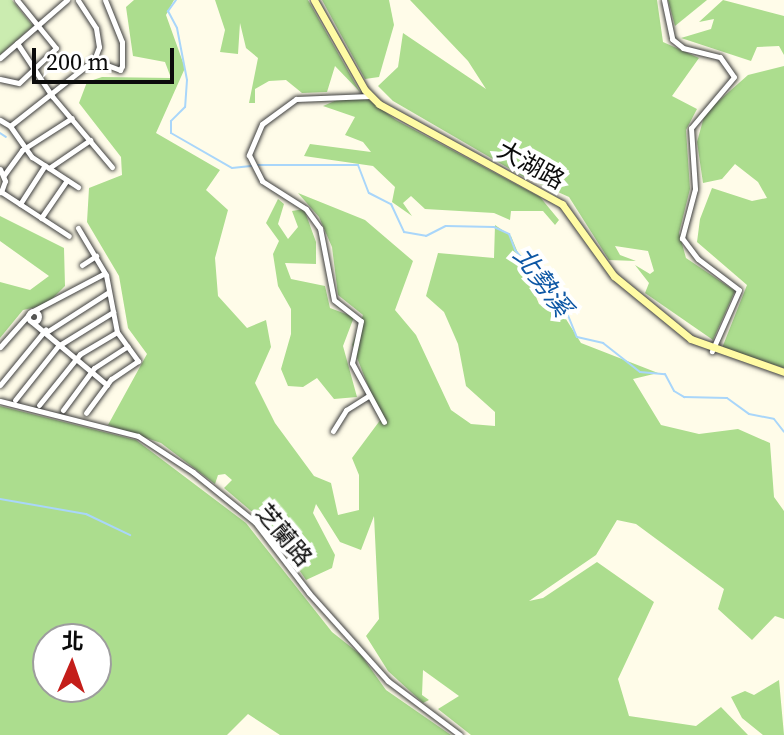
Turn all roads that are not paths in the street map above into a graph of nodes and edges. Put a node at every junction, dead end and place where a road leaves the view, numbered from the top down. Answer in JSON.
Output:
{"nodes":[{"id":1,"x":17,"y":0,"type":"edge"},
{"id":2,"x":67,"y":0,"type":"edge"},
{"id":3,"x":78,"y":0,"type":"edge"},
{"id":4,"x":105,"y":0,"type":"edge"},
{"id":5,"x":314,"y":0,"type":"edge"},
{"id":6,"x":664,"y":0,"type":"edge"},
{"id":7,"x":38,"y":26,"type":"junction"},
{"id":8,"x":17,"y":43,"type":"junction"},
{"id":9,"x":0,"y":58,"type":"edge"},
{"id":10,"x":94,"y":60,"type":"junction"},
{"id":11,"x":35,"y":69,"type":"junction"},
{"id":12,"x":0,"y":79,"type":"edge"},
{"id":13,"x":52,"y":96,"type":"junction"},
{"id":14,"x":371,"y":96,"type":"junction"},
{"id":15,"x":73,"y":118,"type":"junction"},
{"id":16,"x":0,"y":120,"type":"edge"},
{"id":17,"x":10,"y":126,"type":"junction"},
{"id":18,"x":90,"y":140,"type":"junction"},
{"id":19,"x":26,"y":148,"type":"junction"},
{"id":20,"x":47,"y":167,"type":"junction"},
{"id":21,"x":112,"y":167,"type":"dead end"},
{"id":22,"x":2,"y":172,"type":"edge"},
{"id":23,"x":67,"y":180,"type":"junction"},
{"id":24,"x":78,"y":187,"type":"dead end"},
{"id":25,"x":1,"y":191,"type":"edge"},
{"id":26,"x":20,"y":204,"type":"junction"},
{"id":27,"x":41,"y":218,"type":"junction"},
{"id":28,"x":78,"y":228,"type":"dead end"},
{"id":29,"x":69,"y":236,"type":"dead end"},
{"id":30,"x":96,"y":256,"type":"junction"},
{"id":31,"x":82,"y":265,"type":"dead end"},
{"id":32,"x":105,"y":273,"type":"junction"},
{"id":33,"x":109,"y":292,"type":"junction"},
{"id":34,"x":32,"y":311,"type":"junction"},
{"id":35,"x":113,"y":312,"type":"junction"},
{"id":36,"x":39,"y":316,"type":"junction"},
{"id":37,"x":31,"y":322,"type":"junction"},
{"id":38,"x":19,"y":324,"type":"junction"},
{"id":39,"x":47,"y":330,"type":"junction"},
{"id":40,"x":117,"y":332,"type":"junction"},
{"id":41,"x":61,"y":343,"type":"junction"},
{"id":42,"x":128,"y":346,"type":"junction"},
{"id":43,"x":0,"y":347,"type":"edge"},
{"id":44,"x":712,"y":351,"type":"junction"},
{"id":45,"x":77,"y":357,"type":"junction"},
{"id":46,"x":92,"y":371,"type":"junction"},
{"id":47,"x":784,"y":372,"type":"edge"},
{"id":48,"x":0,"y":385,"type":"edge"},
{"id":49,"x":107,"y":385,"type":"junction"},
{"id":50,"x":368,"y":396,"type":"junction"},
{"id":51,"x":15,"y":400,"type":"dead end"},
{"id":52,"x":0,"y":401,"type":"edge"},
{"id":53,"x":39,"y":405,"type":"dead end"},
{"id":54,"x":63,"y":410,"type":"dead end"},
{"id":55,"x":86,"y":413,"type":"dead end"},
{"id":56,"x":384,"y":422,"type":"dead end"},
{"id":57,"x":333,"y":431,"type":"dead end"},
{"id":58,"x":460,"y":735,"type":"edge"}],
"edges":[{"from":1,"to":7,"type":"street"},
{"from":2,"to":7,"type":"street"},
{"from":3,"to":10,"type":"street"},
{"from":4,"to":10,"type":"street"},
{"from":5,"to":14,"type":"street","name":"大湖路"},
{"from":6,"to":44,"type":"street"},
{"from":7,"to":8,"type":"street"},
{"from":7,"to":11,"type":"street"},
{"from":8,"to":9,"type":"street"},
{"from":8,"to":11,"type":"street"},
{"from":10,"to":13,"type":"street"},
{"from":11,"to":12,"type":"street"},
{"from":11,"to":13,"type":"street"},
{"from":13,"to":15,"type":"street"},
{"from":13,"to":17,"type":"street"},
{"from":14,"to":44,"type":"street","name":"大湖路"},
{"from":14,"to":50,"type":"street"},
{"from":15,"to":18,"type":"street"},
{"from":15,"to":19,"type":"street"},
{"from":16,"to":17,"type":"street"},
{"from":17,"to":19,"type":"street"},
{"from":18,"to":20,"type":"street"},
{"from":18,"to":21,"type":"street"},
{"from":19,"to":20,"type":"street"},
{"from":19,"to":22,"type":"street"},
{"from":20,"to":23,"type":"street"},
{"from":20,"to":26,"type":"street"},
{"from":22,"to":25,"type":"street"},
{"from":23,"to":24,"type":"street"},
{"from":23,"to":27,"type":"street"},
{"from":25,"to":26,"type":"street"},
{"from":26,"to":27,"type":"street"},
{"from":27,"to":29,"type":"street"},
{"from":28,"to":30,"type":"street"},
{"from":30,"to":31,"type":"street"},
{"from":30,"to":32,"type":"street"},
{"from":32,"to":33,"type":"street"},
{"from":32,"to":34,"type":"street"},
{"from":33,"to":35,"type":"street"},
{"from":33,"to":39,"type":"street"},
{"from":34,"to":36,"type":"street"},
{"from":34,"to":37,"type":"street"},
{"from":34,"to":38,"type":"street"},
{"from":35,"to":40,"type":"street"},
{"from":35,"to":41,"type":"street"},
{"from":36,"to":37,"type":"street"},
{"from":36,"to":39,"type":"street"},
{"from":37,"to":38,"type":"street"},
{"from":37,"to":39,"type":"street"},
{"from":38,"to":43,"type":"street"},
{"from":39,"to":41,"type":"street"},
{"from":39,"to":48,"type":"street"},
{"from":40,"to":42,"type":"street"},
{"from":40,"to":45,"type":"street"},
{"from":41,"to":45,"type":"street"},
{"from":41,"to":51,"type":"street"},
{"from":42,"to":46,"type":"street"},
{"from":42,"to":49,"type":"street"},
{"from":44,"to":47,"type":"street","name":"大湖路"},
{"from":45,"to":46,"type":"street"},
{"from":45,"to":53,"type":"street"},
{"from":46,"to":49,"type":"street"},
{"from":46,"to":54,"type":"street"},
{"from":49,"to":55,"type":"street"},
{"from":50,"to":56,"type":"street"},
{"from":50,"to":57,"type":"street"},
{"from":52,"to":58,"type":"street","name":"芝蘭路"}]}
